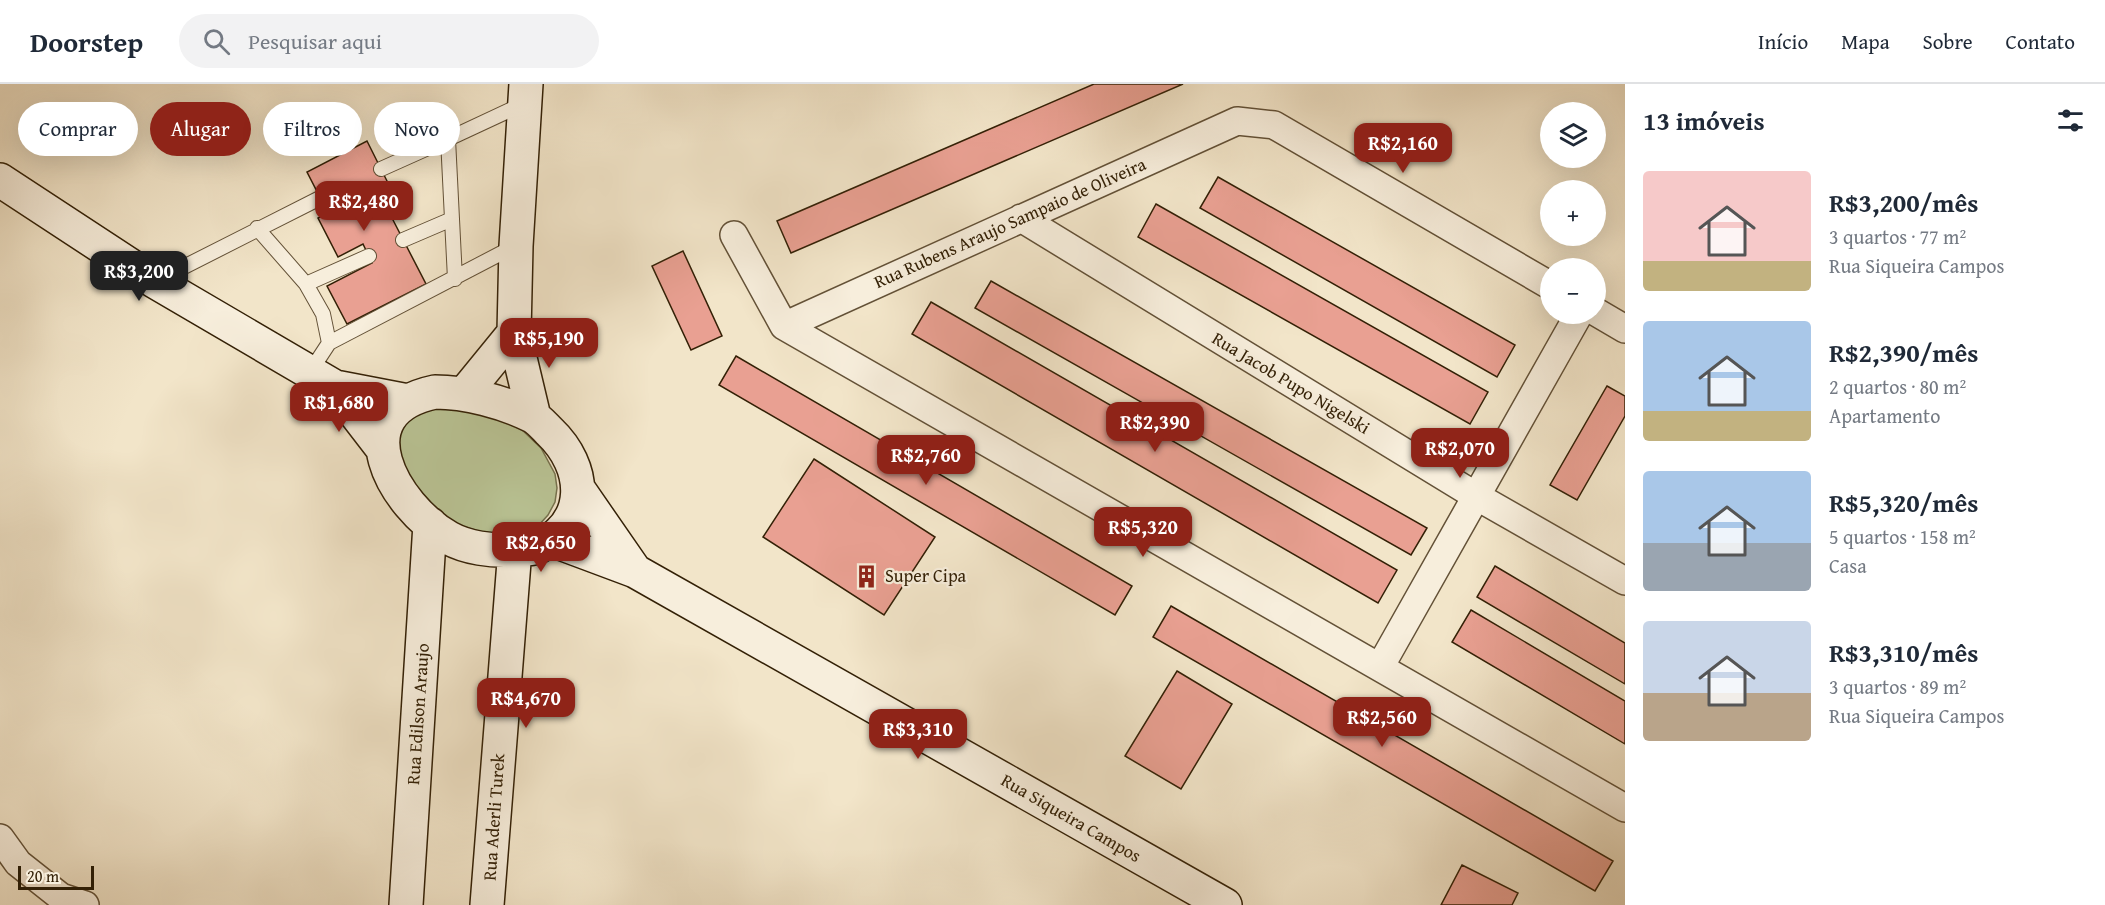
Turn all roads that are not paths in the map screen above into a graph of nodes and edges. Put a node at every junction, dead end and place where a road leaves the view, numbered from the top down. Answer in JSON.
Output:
{"nodes":[{"id":1,"x":525,"y":94,"type":"edge"},
{"id":2,"x":460,"y":131,"type":"edge"},
{"id":3,"x":409,"y":156,"type":"edge"},
{"id":4,"x":449,"y":156,"type":"edge"},
{"id":5,"x":381,"y":169,"type":"dead end"},
{"id":6,"x":0,"y":180,"type":"edge"},
{"id":7,"x":320,"y":198,"type":"dead end"},
{"id":8,"x":1021,"y":218,"type":"junction"},
{"id":9,"x":452,"y":219,"type":"junction"},
{"id":10,"x":257,"y":228,"type":"junction"},
{"id":11,"x":734,"y":235,"type":"dead end"},
{"id":12,"x":403,"y":240,"type":"dead end"},
{"id":13,"x":516,"y":246,"type":"junction"},
{"id":14,"x":369,"y":256,"type":"dead end"},
{"id":15,"x":455,"y":279,"type":"junction"},
{"id":16,"x":1540,"y":280,"type":"edge"},
{"id":17,"x":154,"y":281,"type":"junction"},
{"id":18,"x":306,"y":284,"type":"junction"},
{"id":19,"x":1606,"y":318,"type":"edge"},
{"id":20,"x":1573,"y":324,"type":"edge"},
{"id":21,"x":784,"y":326,"type":"junction"},
{"id":22,"x":1625,"y":329,"type":"edge"},
{"id":23,"x":514,"y":333,"type":"junction"},
{"id":24,"x":329,"y":343,"type":"junction"},
{"id":25,"x":322,"y":379,"type":"junction"},
{"id":26,"x":465,"y":393,"type":"junction"},
{"id":27,"x":408,"y":401,"type":"junction"},
{"id":28,"x":534,"y":417,"type":"junction"},
{"id":29,"x":382,"y":448,"type":"junction"},
{"id":30,"x":579,"y":490,"type":"junction"},
{"id":31,"x":1476,"y":496,"type":"junction"},
{"id":32,"x":430,"y":524,"type":"junction"},
{"id":33,"x":552,"y":540,"type":"junction"},
{"id":34,"x":515,"y":549,"type":"junction"},
{"id":35,"x":635,"y":571,"type":"junction"},
{"id":36,"x":1625,"y":581,"type":"edge"},
{"id":37,"x":1380,"y":667,"type":"junction"},
{"id":38,"x":1625,"y":808,"type":"edge"},
{"id":39,"x":0,"y":838,"type":"edge"},
{"id":40,"x":84,"y":905,"type":"edge"},
{"id":41,"x":405,"y":905,"type":"edge"},
{"id":42,"x":487,"y":905,"type":"edge"},
{"id":43,"x":1225,"y":905,"type":"edge"}],
"edges":[{"from":1,"to":2,"type":"lane"},
{"from":1,"to":13,"type":"main road"},
{"from":3,"to":5,"type":"lane"},
{"from":4,"to":9,"type":"lane"},
{"from":6,"to":17,"type":"main road"},
{"from":7,"to":10,"type":"lane"},
{"from":8,"to":16,"type":"street","name":"Rua Rubens Araujo Sampaio de Oliveira"},
{"from":8,"to":21,"type":"street","name":"Rua Rubens Araujo Sampaio de Oliveira"},
{"from":8,"to":31,"type":"street","name":"Rua Jacob Pupo Nigelski"},
{"from":9,"to":12,"type":"lane"},
{"from":9,"to":15,"type":"lane"},
{"from":10,"to":17,"type":"lane"},
{"from":10,"to":18,"type":"lane"},
{"from":11,"to":21,"type":"street"},
{"from":13,"to":15,"type":"lane"},
{"from":13,"to":23,"type":"main road"},
{"from":14,"to":18,"type":"lane"},
{"from":15,"to":24,"type":"lane"},
{"from":17,"to":25,"type":"main road"},
{"from":18,"to":24,"type":"lane"},
{"from":19,"to":22,"type":"street"},
{"from":20,"to":31,"type":"street"},
{"from":21,"to":37,"type":"street"},
{"from":23,"to":26,"type":"main road"},
{"from":23,"to":28,"type":"main road"},
{"from":24,"to":25,"type":"lane"},
{"from":25,"to":27,"type":"main road"},
{"from":25,"to":29,"type":"main road"},
{"from":26,"to":27,"type":"main road"},
{"from":26,"to":28,"type":"main road"},
{"from":27,"to":29,"type":"main road"},
{"from":28,"to":30,"type":"main road"},
{"from":29,"to":32,"type":"main road"},
{"from":30,"to":33,"type":"main road"},
{"from":30,"to":35,"type":"main road","name":"Rua Siqueira Campos"},
{"from":31,"to":36,"type":"street","name":"Rua Jacob Pupo Nigelski"},
{"from":31,"to":37,"type":"street"},
{"from":32,"to":34,"type":"main road"},
{"from":32,"to":41,"type":"main road","name":"Rua Edilson Araujo"},
{"from":33,"to":34,"type":"main road"},
{"from":33,"to":35,"type":"main road","name":"Rua Siqueira Campos"},
{"from":34,"to":42,"type":"main road","name":"Rua Aderli Turek"},
{"from":35,"to":43,"type":"main road","name":"Rua Siqueira Campos"},
{"from":37,"to":38,"type":"street"},
{"from":39,"to":40,"type":"street"}]}
